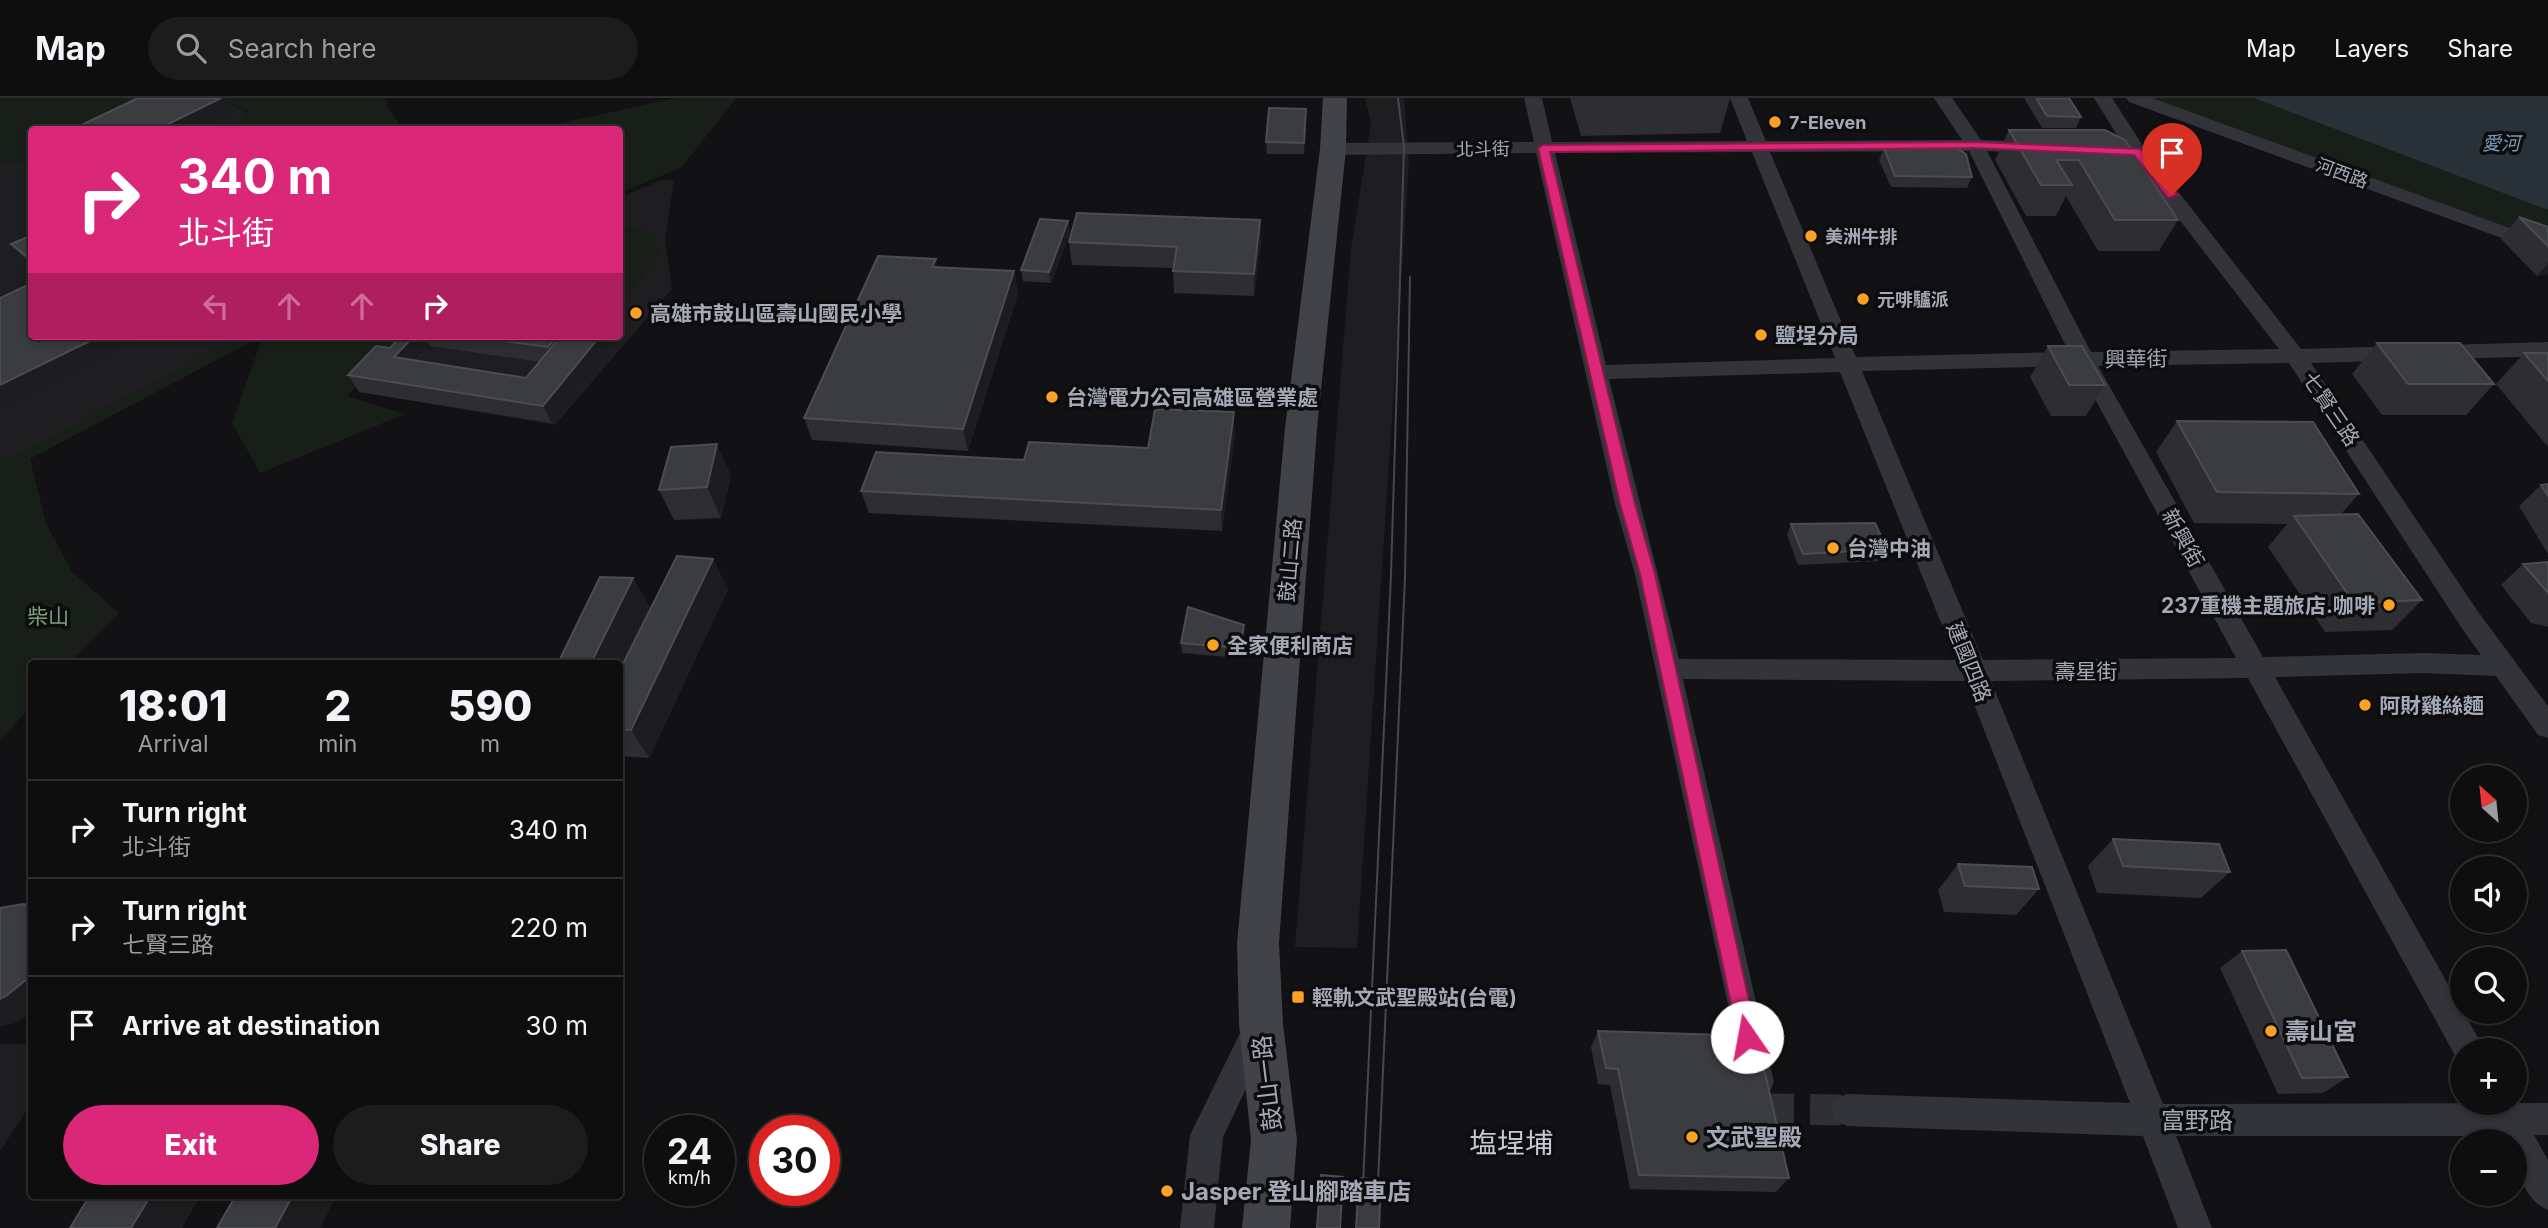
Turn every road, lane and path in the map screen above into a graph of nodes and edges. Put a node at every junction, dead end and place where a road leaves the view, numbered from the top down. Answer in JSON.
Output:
{"nodes":[{"id":1,"x":1335,"y":98,"type":"edge"},
{"id":2,"x":1534,"y":98,"type":"edge"},
{"id":3,"x":1739,"y":98,"type":"edge"},
{"id":4,"x":1943,"y":98,"type":"edge"},
{"id":5,"x":2103,"y":98,"type":"edge"},
{"id":6,"x":2135,"y":98,"type":"edge"},
{"id":7,"x":1975,"y":145,"type":"junction"},
{"id":8,"x":1758,"y":147,"type":"junction"},
{"id":9,"x":1543,"y":148,"type":"junction"},
{"id":10,"x":1333,"y":149,"type":"junction"},
{"id":11,"x":2056,"y":149,"type":"edge"},
{"id":12,"x":2083,"y":150,"type":"edge"},
{"id":13,"x":2137,"y":152,"type":"junction"},
{"id":14,"x":2548,"y":249,"type":"edge"},
{"id":15,"x":2548,"y":349,"type":"edge"},
{"id":16,"x":2294,"y":356,"type":"junction"},
{"id":17,"x":2084,"y":360,"type":"junction"},
{"id":18,"x":1850,"y":366,"type":"junction"},
{"id":19,"x":1598,"y":372,"type":"junction"},
{"id":20,"x":2505,"y":666,"type":"junction"},
{"id":21,"x":2256,"y":668,"type":"junction"},
{"id":22,"x":1666,"y":669,"type":"junction"},
{"id":23,"x":1973,"y":671,"type":"junction"},
{"id":24,"x":2548,"y":727,"type":"edge"},
{"id":25,"x":1261,"y":1024,"type":"junction"},
{"id":26,"x":2462,"y":1038,"type":"edge"},
{"id":27,"x":1763,"y":1109,"type":"edge"},
{"id":28,"x":1847,"y":1110,"type":"tunnel mouth"},
{"id":29,"x":2450,"y":1111,"type":"edge"},
{"id":30,"x":2505,"y":1115,"type":"edge"},
{"id":31,"x":2527,"y":1115,"type":"edge"},
{"id":32,"x":2548,"y":1119,"type":"edge"},
{"id":33,"x":2150,"y":1120,"type":"junction"},
{"id":34,"x":2548,"y":1193,"type":"edge"},
{"id":35,"x":1197,"y":1228,"type":"edge"},
{"id":36,"x":1266,"y":1228,"type":"edge"},
{"id":37,"x":2195,"y":1228,"type":"edge"}],
"edges":[{"from":1,"to":10,"type":"street","name":"鼓山二路"},
{"from":2,"to":9,"type":"street"},
{"from":3,"to":8,"type":"street","name":"建國四路"},
{"from":4,"to":7,"type":"street","name":"新興街"},
{"from":5,"to":13,"type":"street","name":"七賢三路"},
{"from":6,"to":14,"type":"street","name":"河西路"},
{"from":7,"to":8,"type":"street","name":"北斗街"},
{"from":7,"to":11,"type":"street","name":"北斗街"},
{"from":7,"to":17,"type":"street","name":"新興街"},
{"from":8,"to":9,"type":"street","name":"北斗街"},
{"from":8,"to":18,"type":"street","name":"建國四路"},
{"from":9,"to":10,"type":"street","name":"北斗街"},
{"from":9,"to":19,"type":"street"},
{"from":10,"to":25,"type":"street","name":"鼓山二路"},
{"from":12,"to":13,"type":"street"},
{"from":13,"to":16,"type":"street","name":"七賢三路"},
{"from":15,"to":16,"type":"street","name":"興華街"},
{"from":16,"to":17,"type":"street","name":"興華街"},
{"from":16,"to":20,"type":"street","name":"七賢三路"},
{"from":17,"to":18,"type":"street","name":"興華街"},
{"from":17,"to":21,"type":"street","name":"新興街"},
{"from":18,"to":19,"type":"street","name":"興華街"},
{"from":18,"to":23,"type":"street","name":"建國四路"},
{"from":19,"to":22,"type":"street"},
{"from":20,"to":21,"type":"street","name":"壽星街"},
{"from":20,"to":24,"type":"street","name":"七賢三路"},
{"from":21,"to":23,"type":"street","name":"壽星街"},
{"from":21,"to":26,"type":"street","name":"新興街"},
{"from":22,"to":23,"type":"street","name":"壽星街"},
{"from":22,"to":27,"type":"street"},
{"from":23,"to":33,"type":"street","name":"建國四路"},
{"from":25,"to":35,"type":"street","name":"鼓山一路"},
{"from":25,"to":36,"type":"street","name":"鼓山一路"},
{"from":28,"to":33,"type":"street","name":"富野路"},
{"from":29,"to":33,"type":"street","name":"富野路"},
{"from":30,"to":34,"type":"street"},
{"from":31,"to":32,"type":"street","name":"富野路"},
{"from":33,"to":37,"type":"street","name":"建國四路"}]}
